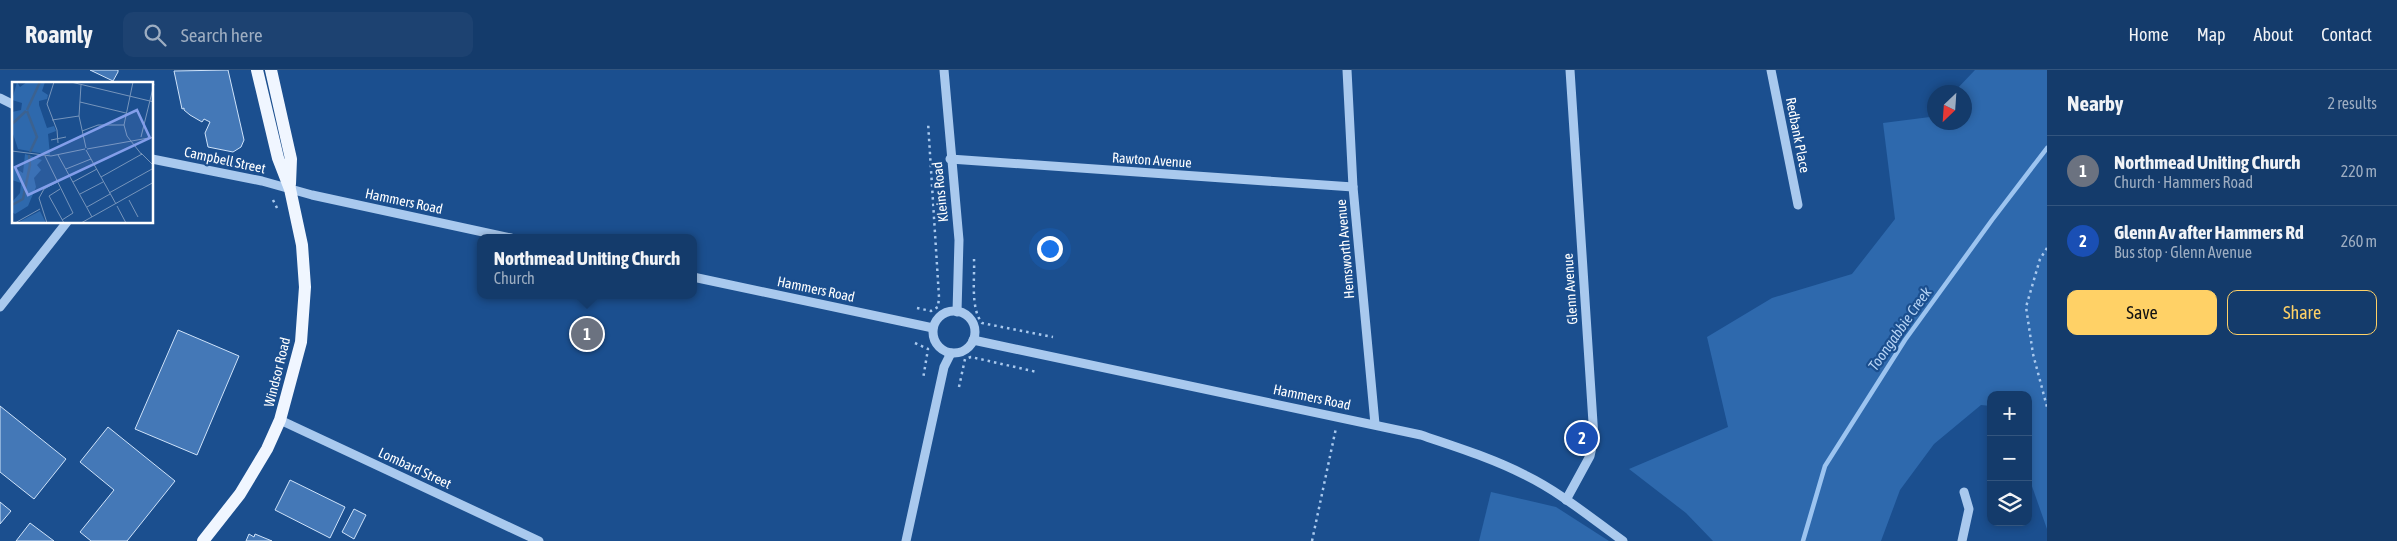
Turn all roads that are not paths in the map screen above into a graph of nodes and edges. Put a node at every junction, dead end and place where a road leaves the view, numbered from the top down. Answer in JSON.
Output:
{"nodes":[{"id":1,"x":257,"y":70,"type":"edge"},
{"id":2,"x":271,"y":70,"type":"edge"},
{"id":3,"x":944,"y":70,"type":"edge"},
{"id":4,"x":1347,"y":70,"type":"edge"},
{"id":5,"x":1570,"y":70,"type":"edge"},
{"id":6,"x":1771,"y":70,"type":"edge"},
{"id":7,"x":0,"y":98,"type":"edge"},
{"id":8,"x":12,"y":104,"type":"edge"},
{"id":9,"x":154,"y":159,"type":"edge"},
{"id":10,"x":950,"y":159,"type":"junction"},
{"id":11,"x":1352,"y":187,"type":"junction"},
{"id":12,"x":290,"y":190,"type":"junction"},
{"id":13,"x":1798,"y":205,"type":"dead end"},
{"id":14,"x":65,"y":224,"type":"edge"},
{"id":15,"x":494,"y":234,"type":"edge"},
{"id":16,"x":697,"y":278,"type":"edge"},
{"id":17,"x":0,"y":307,"type":"edge"},
{"id":18,"x":957,"y":312,"type":"junction"},
{"id":19,"x":933,"y":328,"type":"junction"},
{"id":20,"x":973,"y":340,"type":"junction"},
{"id":21,"x":950,"y":353,"type":"junction"},
{"id":22,"x":280,"y":420,"type":"junction"},
{"id":23,"x":1375,"y":424,"type":"junction"},
{"id":24,"x":1964,"y":492,"type":"dead end"},
{"id":25,"x":1566,"y":500,"type":"junction"},
{"id":26,"x":204,"y":541,"type":"edge"},
{"id":27,"x":539,"y":541,"type":"edge"},
{"id":28,"x":906,"y":541,"type":"edge"},
{"id":29,"x":1623,"y":541,"type":"edge"},
{"id":30,"x":1962,"y":541,"type":"edge"}],
"edges":[{"from":1,"to":12,"type":"main road","name":"Windsor Road"},
{"from":2,"to":12,"type":"main road","name":"Windsor Road"},
{"from":3,"to":10,"type":"street","name":"Kleins Road"},
{"from":4,"to":11,"type":"street","name":"Hemsworth Avenue"},
{"from":5,"to":25,"type":"street","name":"Glenn Avenue"},
{"from":6,"to":13,"type":"street","name":"Redbank Place"},
{"from":7,"to":8,"type":"street"},
{"from":9,"to":12,"type":"street","name":"Campbell Street"},
{"from":10,"to":11,"type":"street","name":"Rawton Avenue"},
{"from":10,"to":18,"type":"street","name":"Kleins Road"},
{"from":11,"to":23,"type":"street","name":"Hemsworth Avenue"},
{"from":12,"to":15,"type":"street","name":"Hammers Road"},
{"from":12,"to":22,"type":"main road","name":"Windsor Road"},
{"from":14,"to":17,"type":"street"},
{"from":16,"to":19,"type":"street","name":"Hammers Road"},
{"from":18,"to":19,"type":"street"},
{"from":18,"to":20,"type":"street"},
{"from":19,"to":21,"type":"street"},
{"from":20,"to":21,"type":"street"},
{"from":20,"to":23,"type":"street","name":"Hammers Road"},
{"from":21,"to":28,"type":"street"},
{"from":22,"to":26,"type":"main road","name":"Windsor Road"},
{"from":22,"to":27,"type":"street","name":"Lombard Street"},
{"from":23,"to":25,"type":"street","name":"Hammers Road"},
{"from":24,"to":30,"type":"street"},
{"from":25,"to":29,"type":"street","name":"Hammers Road"}]}
